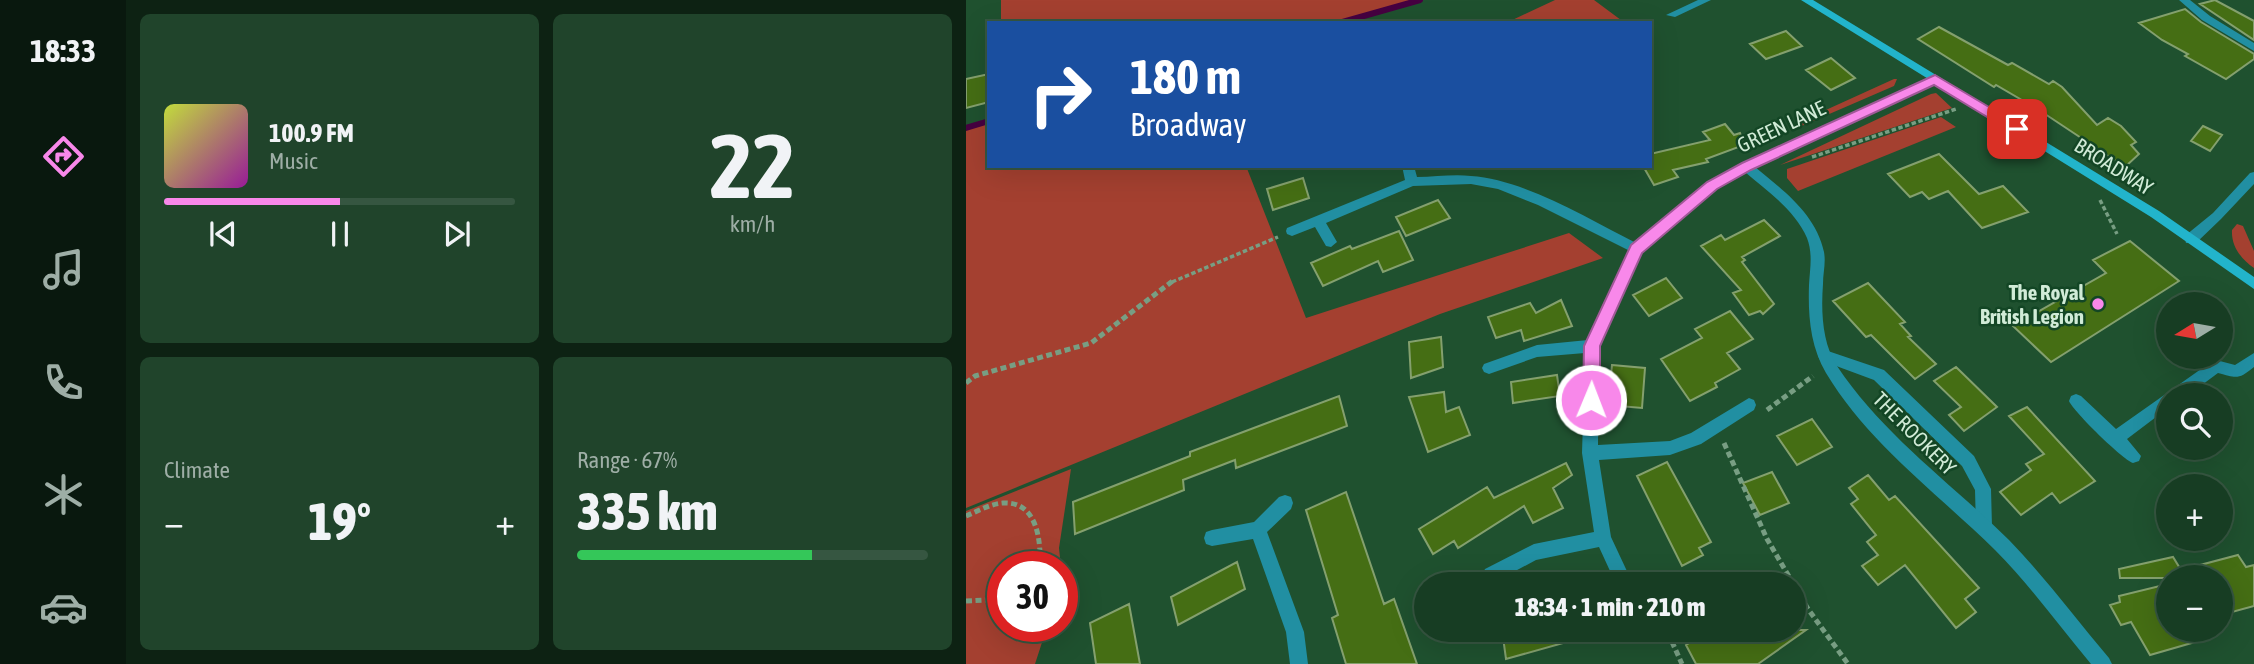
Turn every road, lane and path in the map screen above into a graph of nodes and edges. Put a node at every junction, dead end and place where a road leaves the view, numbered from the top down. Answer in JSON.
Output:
{"nodes":[{"id":1,"x":1706,"y":0,"type":"edge"},
{"id":2,"x":1806,"y":0,"type":"edge"},
{"id":3,"x":2185,"y":0,"type":"edge"},
{"id":4,"x":1671,"y":15,"type":"dead end"},
{"id":5,"x":2254,"y":48,"type":"edge"},
{"id":6,"x":1935,"y":79,"type":"junction"},
{"id":7,"x":1973,"y":103,"type":"junction"},
{"id":8,"x":1808,"y":158,"type":"dead end"},
{"id":9,"x":1746,"y":166,"type":"junction"},
{"id":10,"x":1409,"y":168,"type":"edge"},
{"id":11,"x":2254,"y":176,"type":"edge"},
{"id":12,"x":1412,"y":181,"type":"junction"},
{"id":13,"x":1318,"y":221,"type":"junction"},
{"id":14,"x":1292,"y":231,"type":"joint"},
{"id":15,"x":2191,"y":239,"type":"junction"},
{"id":16,"x":1331,"y":242,"type":"dead end"},
{"id":17,"x":1637,"y":249,"type":"junction"},
{"id":18,"x":2254,"y":284,"type":"edge"},
{"id":19,"x":1592,"y":346,"type":"junction"},
{"id":20,"x":2254,"y":359,"type":"edge"},
{"id":21,"x":1827,"y":361,"type":"junction"},
{"id":22,"x":1489,"y":368,"type":"dead end"},
{"id":23,"x":966,"y":383,"type":"edge"},
{"id":24,"x":2193,"y":383,"type":"edge"},
{"id":25,"x":2076,"y":401,"type":"dead end"},
{"id":26,"x":1749,"y":405,"type":"joint"},
{"id":27,"x":2156,"y":409,"type":"edge"},
{"id":28,"x":1718,"y":426,"type":"junction"},
{"id":29,"x":2115,"y":439,"type":"junction"},
{"id":30,"x":1590,"y":453,"type":"junction"},
{"id":31,"x":2133,"y":456,"type":"dead end"},
{"id":32,"x":1284,"y":503,"type":"dead end"},
{"id":33,"x":966,"y":516,"type":"edge"},
{"id":34,"x":1984,"y":527,"type":"junction"},
{"id":35,"x":1258,"y":530,"type":"junction"},
{"id":36,"x":1212,"y":538,"type":"dead end"},
{"id":37,"x":1603,"y":538,"type":"junction"},
{"id":38,"x":1041,"y":551,"type":"edge"},
{"id":39,"x":1497,"y":572,"type":"edge"},
{"id":40,"x":1619,"y":572,"type":"edge"},
{"id":41,"x":987,"y":600,"type":"edge"},
{"id":42,"x":966,"y":601,"type":"edge"},
{"id":43,"x":1299,"y":664,"type":"edge"},
{"id":44,"x":1848,"y":664,"type":"edge"},
{"id":45,"x":2103,"y":664,"type":"edge"}],
"edges":[{"from":1,"to":4,"type":"street"},
{"from":2,"to":6,"type":"main road","name":"BROADWAY"},
{"from":3,"to":5,"type":"street"},
{"from":6,"to":7,"type":"main road","name":"BROADWAY"},
{"from":6,"to":9,"type":"street","name":"GREEN LANE"},
{"from":7,"to":8,"type":"path"},
{"from":7,"to":15,"type":"main road","name":"BROADWAY"},
{"from":9,"to":17,"type":"street","name":"GREEN LANE"},
{"from":9,"to":21,"type":"street","name":"THE ROOKERY"},
{"from":10,"to":12,"type":"street"},
{"from":11,"to":15,"type":"street"},
{"from":12,"to":13,"type":"street"},
{"from":12,"to":17,"type":"street"},
{"from":13,"to":14,"type":"street"},
{"from":13,"to":16,"type":"street"},
{"from":14,"to":23,"type":"path"},
{"from":15,"to":18,"type":"main road","name":"BROADWAY"},
{"from":17,"to":19,"type":"street","name":"GREEN LANE"},
{"from":19,"to":22,"type":"street"},
{"from":19,"to":30,"type":"street","name":"GREEN LANE"},
{"from":20,"to":24,"type":"street"},
{"from":21,"to":26,"type":"path"},
{"from":21,"to":34,"type":"street","name":"THE ROOKERY"},
{"from":21,"to":34,"type":"street"},
{"from":25,"to":29,"type":"street"},
{"from":26,"to":28,"type":"street"},
{"from":27,"to":29,"type":"street"},
{"from":28,"to":30,"type":"street"},
{"from":28,"to":44,"type":"path"},
{"from":29,"to":31,"type":"street"},
{"from":30,"to":37,"type":"street","name":"GREEN LANE"},
{"from":32,"to":35,"type":"street"},
{"from":33,"to":38,"type":"path"},
{"from":34,"to":45,"type":"street","name":"THE ROOKERY"},
{"from":35,"to":36,"type":"street"},
{"from":35,"to":43,"type":"street"},
{"from":37,"to":39,"type":"street"},
{"from":37,"to":40,"type":"street","name":"GREEN LANE"},
{"from":41,"to":42,"type":"path"}]}
